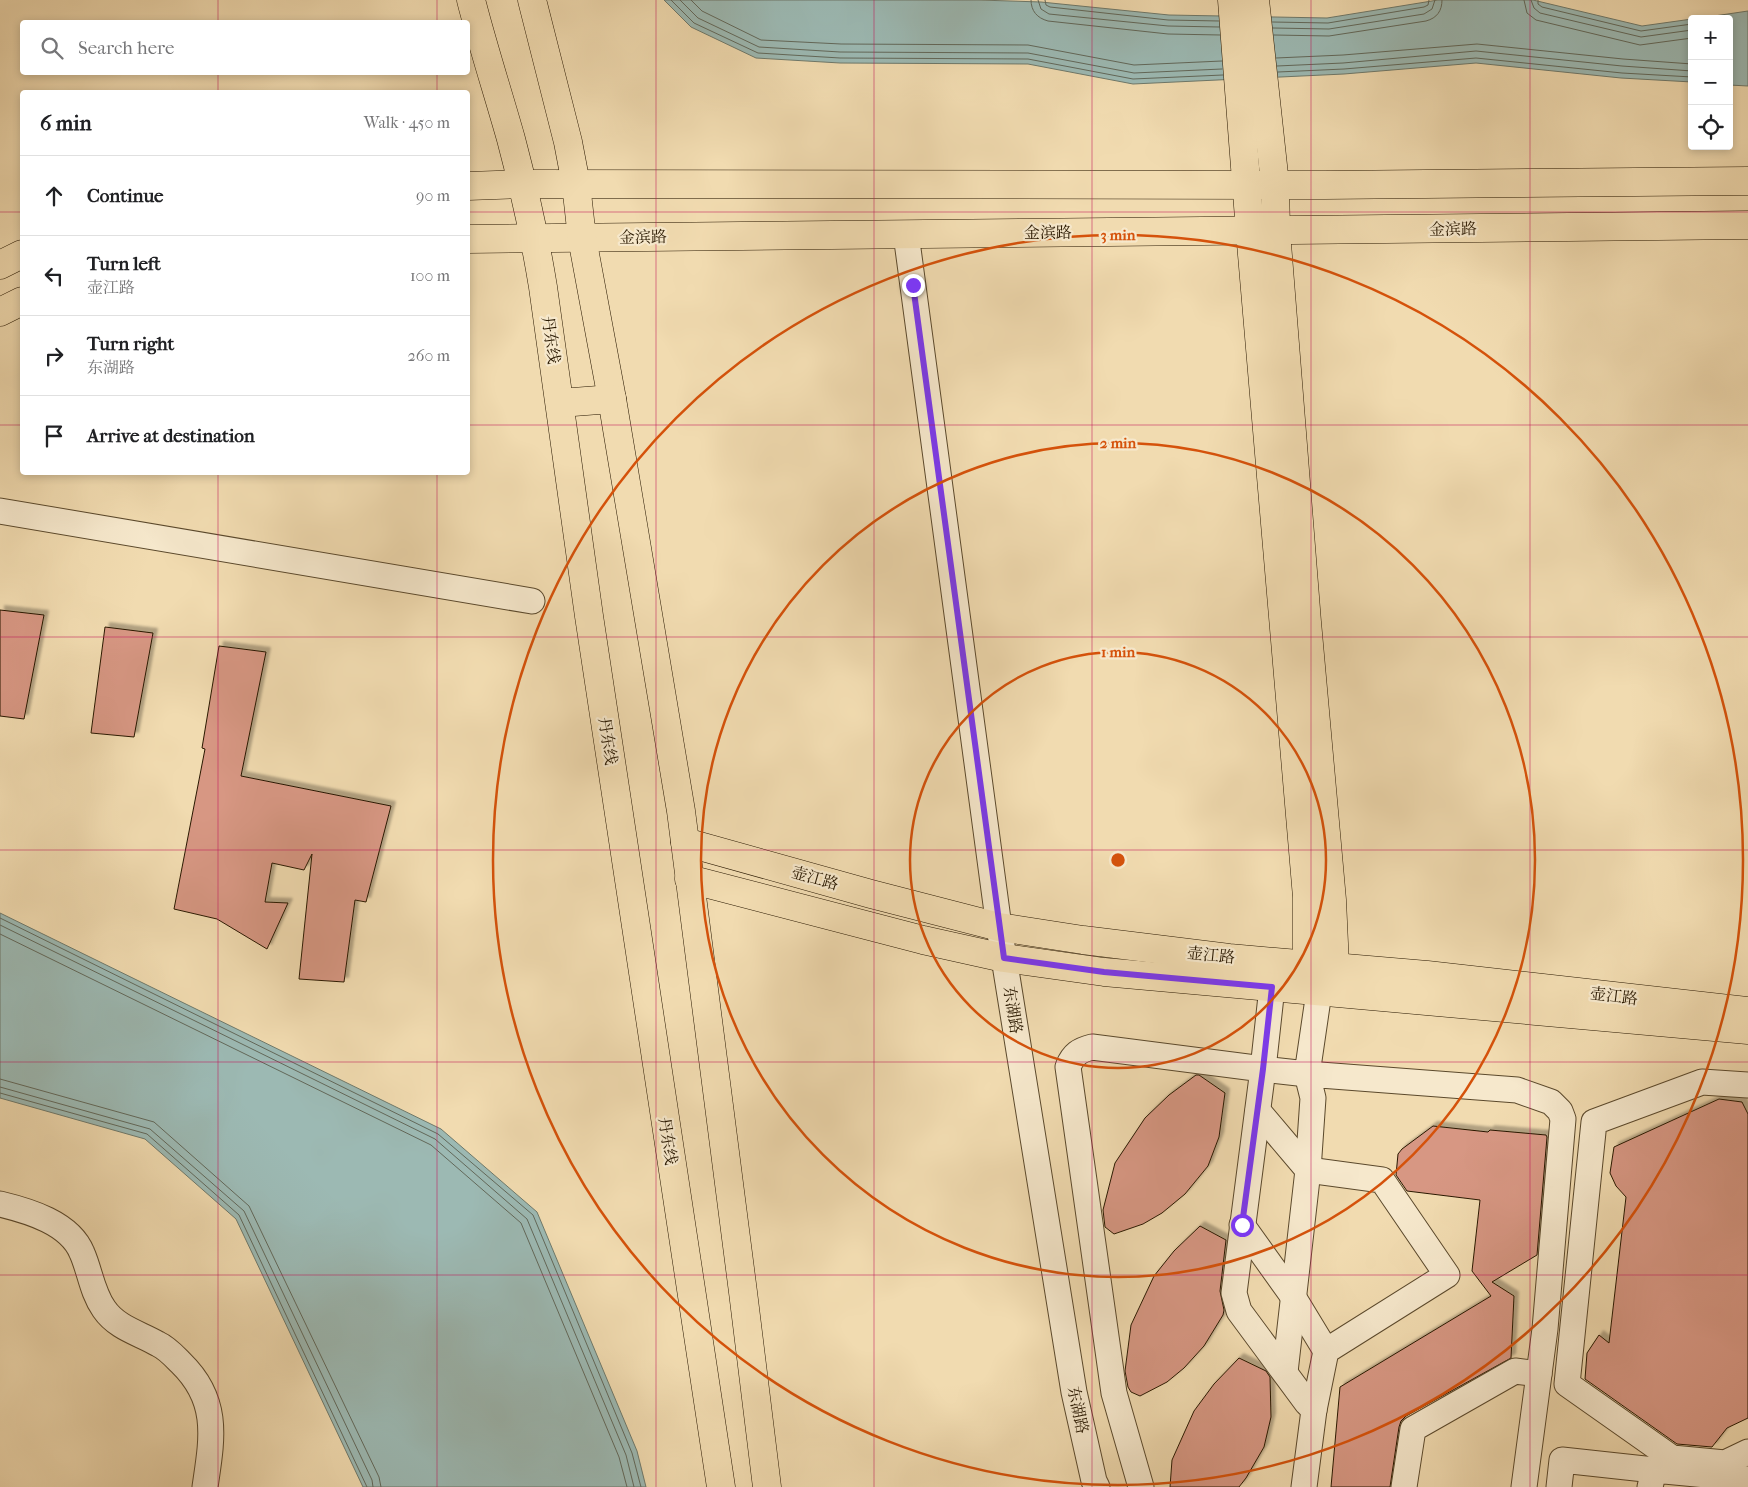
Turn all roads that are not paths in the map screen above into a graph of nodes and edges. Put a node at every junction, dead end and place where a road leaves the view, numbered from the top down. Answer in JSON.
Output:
{"nodes":[{"id":1,"x":471,"y":0,"type":"edge"},
{"id":2,"x":532,"y":0,"type":"edge"},
{"id":3,"x":1232,"y":0,"type":"edge"},
{"id":4,"x":1255,"y":0,"type":"edge"},
{"id":5,"x":1254,"y":109,"type":"junction"},
{"id":6,"x":1748,"y":181,"type":"edge"},
{"id":7,"x":522,"y":184,"type":"junction"},
{"id":8,"x":576,"y":184,"type":"junction"},
{"id":9,"x":1246,"y":184,"type":"junction"},
{"id":10,"x":1275,"y":184,"type":"junction"},
{"id":11,"x":470,"y":186,"type":"edge"},
{"id":12,"x":1748,"y":225,"type":"edge"},
{"id":13,"x":1263,"y":231,"type":"junction"},
{"id":14,"x":906,"y":234,"type":"junction"},
{"id":15,"x":535,"y":237,"type":"junction"},
{"id":16,"x":582,"y":238,"type":"junction"},
{"id":17,"x":470,"y":239,"type":"edge"},
{"id":18,"x":20,"y":255,"type":"edge"},
{"id":19,"x":0,"y":265,"type":"edge"},
{"id":20,"x":20,"y":302,"type":"edge"},
{"id":21,"x":0,"y":312,"type":"edge"},
{"id":22,"x":612,"y":399,"type":"junction"},
{"id":23,"x":560,"y":402,"type":"junction"},
{"id":24,"x":0,"y":511,"type":"edge"},
{"id":25,"x":532,"y":601,"type":"dead end"},
{"id":26,"x":685,"y":842,"type":"junction"},
{"id":27,"x":690,"y":879,"type":"junction"},
{"id":28,"x":999,"y":927,"type":"junction"},
{"id":29,"x":1004,"y":958,"type":"junction"},
{"id":30,"x":1307,"y":964,"type":"junction"},
{"id":31,"x":1324,"y":985,"type":"junction"},
{"id":32,"x":1272,"y":987,"type":"junction"},
{"id":33,"x":1748,"y":1011,"type":"edge"},
{"id":34,"x":1748,"y":1030,"type":"edge"},
{"id":35,"x":1263,"y":1069,"type":"junction"},
{"id":36,"x":1307,"y":1074,"type":"junction"},
{"id":37,"x":1748,"y":1085,"type":"edge"},
{"id":38,"x":1258,"y":1111,"type":"junction"},
{"id":39,"x":1308,"y":1170,"type":"junction"},
{"id":40,"x":0,"y":1204,"type":"edge"},
{"id":41,"x":1242,"y":1225,"type":"junction"},
{"id":42,"x":1292,"y":1295,"type":"junction"},
{"id":43,"x":1326,"y":1351,"type":"junction"},
{"id":44,"x":1285,"y":1372,"type":"junction"},
{"id":45,"x":1539,"y":1374,"type":"junction"},
{"id":46,"x":1314,"y":1410,"type":"junction"},
{"id":47,"x":1748,"y":1452,"type":"edge"},
{"id":48,"x":1652,"y":1478,"type":"edge"},
{"id":49,"x":1748,"y":1479,"type":"edge"},
{"id":50,"x":205,"y":1487,"type":"edge"},
{"id":51,"x":721,"y":1487,"type":"edge"},
{"id":52,"x":767,"y":1487,"type":"edge"},
{"id":53,"x":1097,"y":1487,"type":"edge"},
{"id":54,"x":1141,"y":1487,"type":"edge"},
{"id":55,"x":1304,"y":1487,"type":"edge"},
{"id":56,"x":1404,"y":1487,"type":"edge"},
{"id":57,"x":1524,"y":1487,"type":"edge"},
{"id":58,"x":1559,"y":1487,"type":"edge"}],
"edges":[{"from":1,"to":7,"type":"main road","name":"丹东线"},
{"from":2,"to":8,"type":"main road"},
{"from":3,"to":5,"type":"main road"},
{"from":4,"to":5,"type":"main road"},
{"from":5,"to":9,"type":"main road"},
{"from":5,"to":10,"type":"main road"},
{"from":6,"to":10,"type":"main road"},
{"from":7,"to":8,"type":"main road"},
{"from":7,"to":11,"type":"main road"},
{"from":7,"to":15,"type":"main road","name":"丹东线"},
{"from":8,"to":9,"type":"main road"},
{"from":8,"to":16,"type":"main road"},
{"from":9,"to":10,"type":"main road"},
{"from":9,"to":13,"type":"main road"},
{"from":10,"to":13,"type":"main road"},
{"from":12,"to":13,"type":"main road","name":"金滨路"},
{"from":13,"to":14,"type":"main road","name":"金滨路"},
{"from":13,"to":30,"type":"main road"},
{"from":13,"to":31,"type":"main road"},
{"from":14,"to":16,"type":"main road","name":"金滨路"},
{"from":14,"to":28,"type":"street","name":"东湖路"},
{"from":15,"to":16,"type":"main road","name":"金滨路"},
{"from":15,"to":17,"type":"main road","name":"金滨路"},
{"from":15,"to":23,"type":"main road","name":"丹东线"},
{"from":16,"to":22,"type":"main road"},
{"from":18,"to":19,"type":"main road"},
{"from":20,"to":21,"type":"main road"},
{"from":22,"to":23,"type":"main road"},
{"from":22,"to":26,"type":"main road"},
{"from":23,"to":51,"type":"main road","name":"丹东线"},
{"from":24,"to":25,"type":"street"},
{"from":26,"to":27,"type":"main road"},
{"from":26,"to":28,"type":"main road","name":"壶江路"},
{"from":27,"to":29,"type":"main road","name":"壶江路"},
{"from":27,"to":52,"type":"main road"},
{"from":28,"to":29,"type":"street","name":"东湖路"},
{"from":28,"to":30,"type":"main road","name":"壶江路"},
{"from":29,"to":32,"type":"main road","name":"壶江路"},
{"from":29,"to":53,"type":"street","name":"东湖路"},
{"from":30,"to":31,"type":"main road","name":"壶江路"},
{"from":31,"to":32,"type":"main road","name":"壶江路"},
{"from":31,"to":33,"type":"main road","name":"壶江路"},
{"from":31,"to":34,"type":"main road","name":"壶江路"},
{"from":31,"to":36,"type":"street"},
{"from":32,"to":35,"type":"street"},
{"from":35,"to":36,"type":"street"},
{"from":35,"to":38,"type":"street"},
{"from":35,"to":54,"type":"street"},
{"from":36,"to":39,"type":"street"},
{"from":36,"to":45,"type":"street"},
{"from":37,"to":47,"type":"street"},
{"from":38,"to":39,"type":"street"},
{"from":38,"to":41,"type":"street"},
{"from":39,"to":42,"type":"street"},
{"from":39,"to":43,"type":"street"},
{"from":40,"to":50,"type":"street"},
{"from":41,"to":42,"type":"street"},
{"from":41,"to":44,"type":"street"},
{"from":42,"to":43,"type":"street"},
{"from":42,"to":44,"type":"street"},
{"from":43,"to":46,"type":"street"},
{"from":44,"to":46,"type":"street"},
{"from":45,"to":56,"type":"street"},
{"from":45,"to":57,"type":"street"},
{"from":46,"to":55,"type":"street"},
{"from":48,"to":49,"type":"street"},
{"from":48,"to":58,"type":"street"}]}
